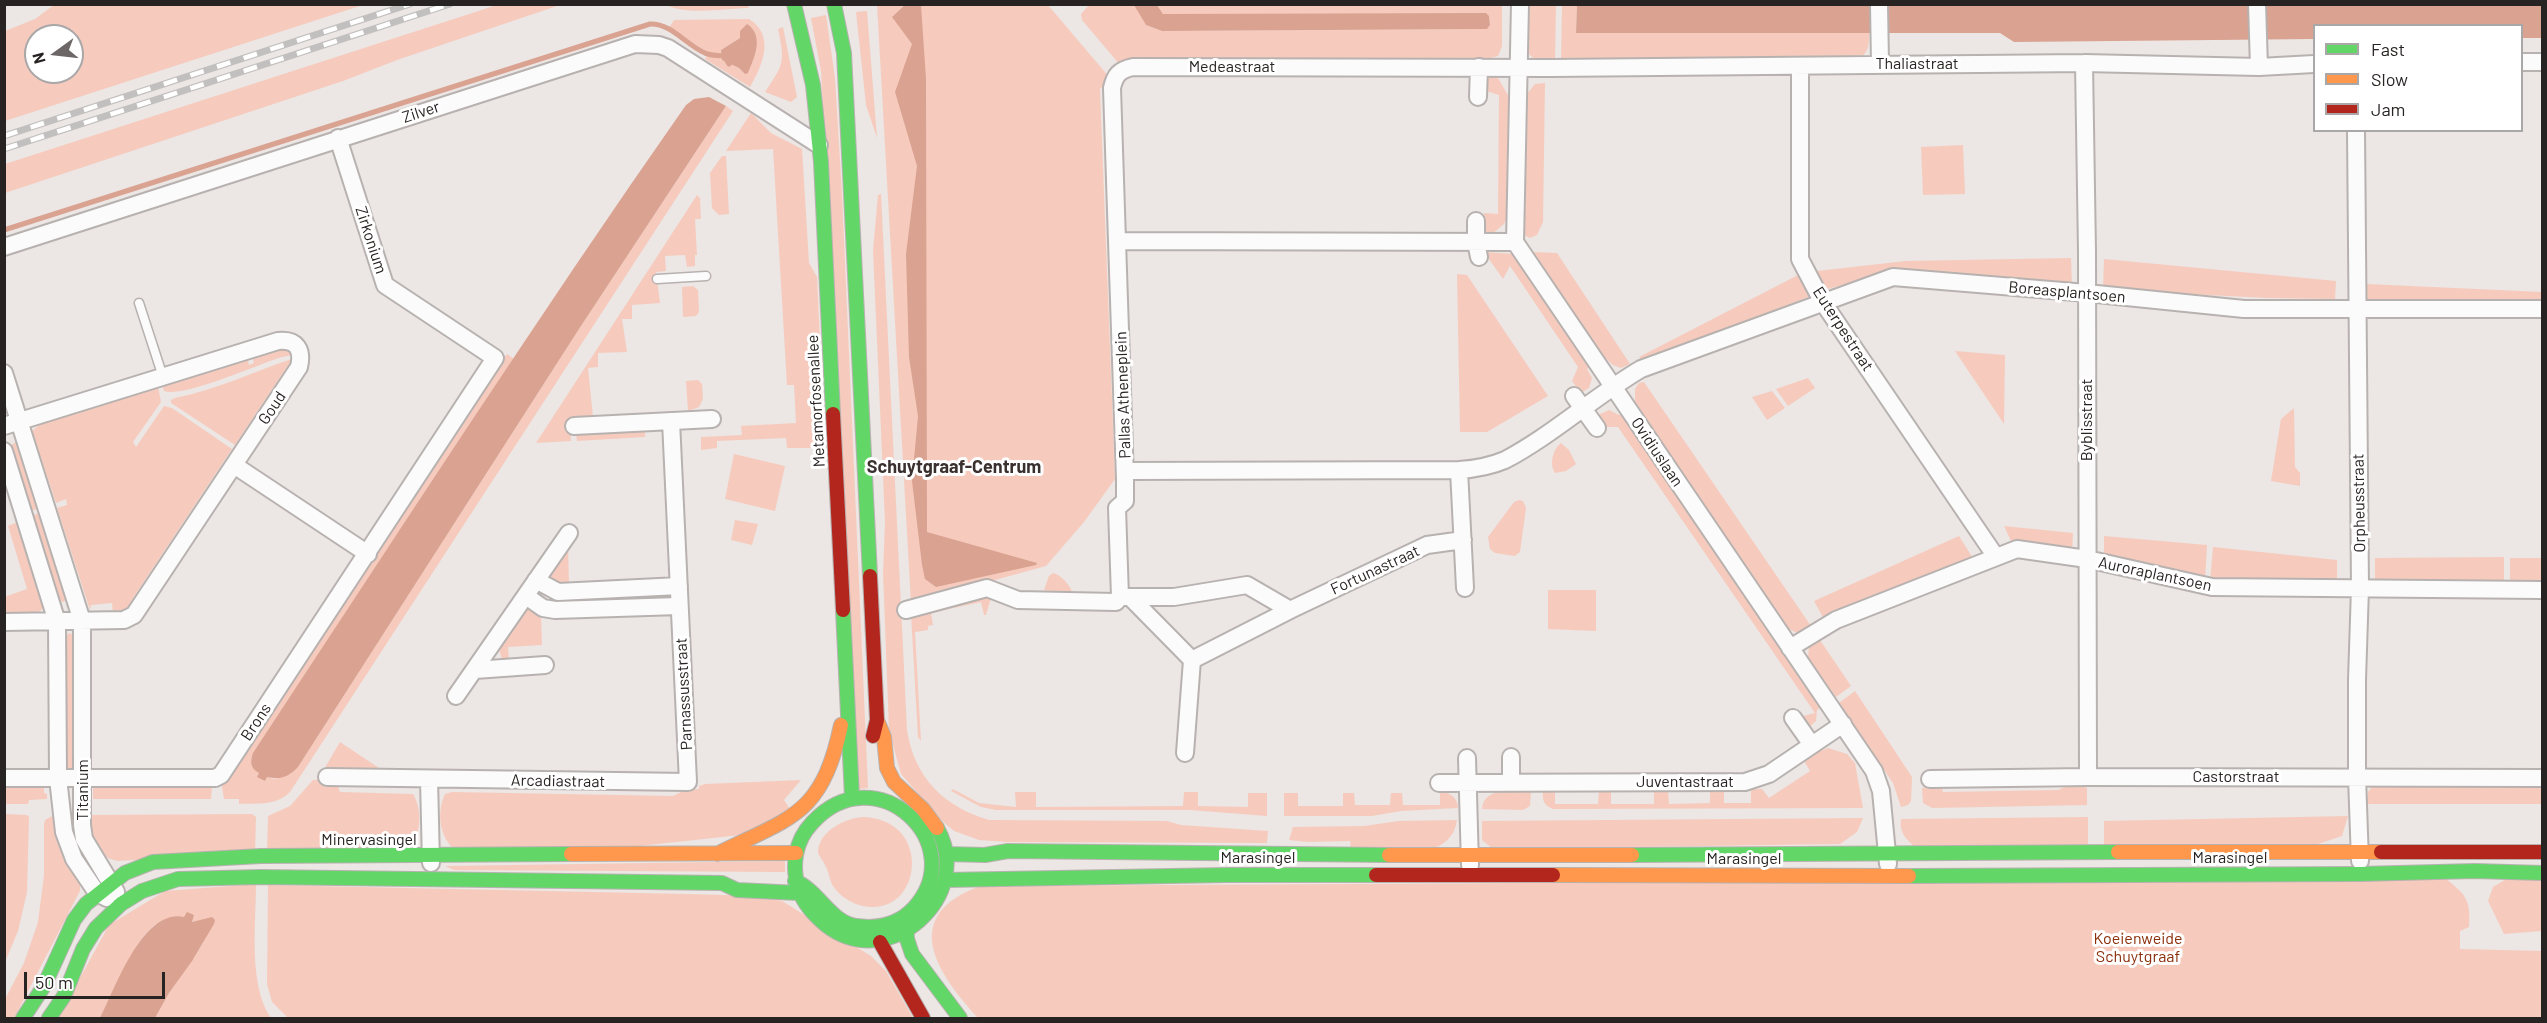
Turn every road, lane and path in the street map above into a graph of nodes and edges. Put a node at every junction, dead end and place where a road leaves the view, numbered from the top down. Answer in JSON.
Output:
{"nodes":[{"id":1,"x":794,"y":4,"type":"edge"},
{"id":2,"x":834,"y":4,"type":"edge"},
{"id":3,"x":1520,"y":4,"type":"edge"},
{"id":4,"x":1879,"y":4,"type":"edge"},
{"id":5,"x":2257,"y":4,"type":"edge"},
{"id":6,"x":2523,"y":62,"type":"edge"},
{"id":7,"x":2542,"y":62,"type":"edge"},
{"id":8,"x":2084,"y":63,"type":"junction"},
{"id":9,"x":1880,"y":64,"type":"junction"},
{"id":10,"x":2313,"y":64,"type":"edge"},
{"id":11,"x":1800,"y":66,"type":"junction"},
{"id":12,"x":1479,"y":67,"type":"junction"},
{"id":13,"x":1519,"y":67,"type":"junction"},
{"id":14,"x":2259,"y":67,"type":"junction"},
{"id":15,"x":1478,"y":97,"type":"dead end"},
{"id":16,"x":2356,"y":132,"type":"edge"},
{"id":17,"x":338,"y":138,"type":"junction"},
{"id":18,"x":819,"y":145,"type":"junction"},
{"id":19,"x":1476,"y":220,"type":"dead end"},
{"id":20,"x":1117,"y":241,"type":"junction"},
{"id":21,"x":1515,"y":242,"type":"junction"},
{"id":22,"x":4,"y":247,"type":"edge"},
{"id":23,"x":1478,"y":250,"type":"junction"},
{"id":24,"x":706,"y":276,"type":"dead end"},
{"id":25,"x":657,"y":279,"type":"dead end"},
{"id":26,"x":2087,"y":293,"type":"junction"},
{"id":27,"x":1822,"y":302,"type":"junction"},
{"id":28,"x":139,"y":303,"type":"dead end"},
{"id":29,"x":2357,"y":309,"type":"junction"},
{"id":30,"x":2542,"y":309,"type":"edge"},
{"id":31,"x":495,"y":358,"type":"joint"},
{"id":32,"x":4,"y":373,"type":"edge"},
{"id":33,"x":163,"y":377,"type":"junction"},
{"id":34,"x":1612,"y":386,"type":"junction"},
{"id":35,"x":1578,"y":401,"type":"junction"},
{"id":36,"x":712,"y":419,"type":"dead end"},
{"id":37,"x":671,"y":421,"type":"junction"},
{"id":38,"x":12,"y":424,"type":"edge"},
{"id":39,"x":574,"y":426,"type":"dead end"},
{"id":40,"x":1597,"y":428,"type":"dead end"},
{"id":41,"x":4,"y":451,"type":"edge"},
{"id":42,"x":234,"y":465,"type":"junction"},
{"id":43,"x":1125,"y":471,"type":"junction"},
{"id":44,"x":1459,"y":471,"type":"junction"},
{"id":45,"x":569,"y":533,"type":"dead end"},
{"id":46,"x":1463,"y":540,"type":"junction"},
{"id":47,"x":368,"y":554,"type":"junction"},
{"id":48,"x":1996,"y":557,"type":"junction"},
{"id":49,"x":2087,"y":559,"type":"junction"},
{"id":50,"x":536,"y":580,"type":"junction"},
{"id":51,"x":679,"y":586,"type":"junction"},
{"id":52,"x":1465,"y":588,"type":"dead end"},
{"id":53,"x":2360,"y":588,"type":"junction"},
{"id":54,"x":2542,"y":590,"type":"edge"},
{"id":55,"x":526,"y":596,"type":"junction"},
{"id":56,"x":1125,"y":597,"type":"junction"},
{"id":57,"x":679,"y":606,"type":"junction"},
{"id":58,"x":906,"y":610,"type":"dead end"},
{"id":59,"x":1290,"y":610,"type":"junction"},
{"id":60,"x":82,"y":621,"type":"junction"},
{"id":61,"x":4,"y":622,"type":"edge"},
{"id":62,"x":57,"y":622,"type":"junction"},
{"id":63,"x":1790,"y":648,"type":"junction"},
{"id":64,"x":1192,"y":660,"type":"junction"},
{"id":65,"x":546,"y":665,"type":"dead end"},
{"id":66,"x":474,"y":670,"type":"junction"},
{"id":67,"x":847,"y":688,"type":"junction"},
{"id":68,"x":456,"y":696,"type":"dead end"},
{"id":69,"x":1793,"y":718,"type":"dead end"},
{"id":70,"x":877,"y":720,"type":"junction"},
{"id":71,"x":1843,"y":724,"type":"junction"},
{"id":72,"x":1812,"y":745,"type":"junction"},
{"id":73,"x":1185,"y":753,"type":"dead end"},
{"id":74,"x":1511,"y":757,"type":"dead end"},
{"id":75,"x":1467,"y":758,"type":"dead end"},
{"id":76,"x":327,"y":777,"type":"dead end"},
{"id":77,"x":2088,"y":777,"type":"junction"},
{"id":78,"x":2357,"y":777,"type":"junction"},
{"id":79,"x":4,"y":778,"type":"edge"},
{"id":80,"x":58,"y":778,"type":"junction"},
{"id":81,"x":83,"y":778,"type":"junction"},
{"id":82,"x":2542,"y":778,"type":"edge"},
{"id":83,"x":429,"y":779,"type":"junction"},
{"id":84,"x":1930,"y":779,"type":"dead end"},
{"id":85,"x":688,"y":782,"type":"joint"},
{"id":86,"x":1439,"y":783,"type":"dead end"},
{"id":87,"x":1468,"y":783,"type":"junction"},
{"id":88,"x":1511,"y":783,"type":"junction"},
{"id":89,"x":879,"y":790,"type":"junction"},
{"id":90,"x":852,"y":797,"type":"junction"},
{"id":91,"x":937,"y":843,"type":"junction"},
{"id":92,"x":1008,"y":851,"type":"junction"},
{"id":93,"x":2360,"y":851,"type":"junction"},
{"id":94,"x":2542,"y":852,"type":"edge"},
{"id":95,"x":796,"y":853,"type":"junction"},
{"id":96,"x":717,"y":854,"type":"junction"},
{"id":97,"x":946,"y":854,"type":"junction"},
{"id":98,"x":1888,"y":854,"type":"junction"},
{"id":99,"x":1470,"y":855,"type":"junction"},
{"id":100,"x":431,"y":856,"type":"junction"},
{"id":101,"x":2542,"y":873,"type":"edge"},
{"id":102,"x":2360,"y":874,"type":"junction"},
{"id":103,"x":1470,"y":875,"type":"junction"},
{"id":104,"x":1888,"y":876,"type":"junction"},
{"id":105,"x":431,"y":879,"type":"junction"},
{"id":106,"x":945,"y":880,"type":"junction"},
{"id":107,"x":112,"y":882,"type":"junction"},
{"id":108,"x":797,"y":887,"type":"junction"},
{"id":109,"x":97,"y":894,"type":"junction"},
{"id":110,"x":121,"y":904,"type":"junction"},
{"id":111,"x":912,"y":919,"type":"junction"},
{"id":112,"x":905,"y":932,"type":"junction"},
{"id":113,"x":880,"y":942,"type":"junction"},
{"id":114,"x":934,"y":983,"type":"junction"},
{"id":115,"x":23,"y":1018,"type":"edge"},
{"id":116,"x":49,"y":1018,"type":"edge"},
{"id":117,"x":922,"y":1018,"type":"edge"},
{"id":118,"x":960,"y":1018,"type":"edge"}],
"edges":[{"from":1,"to":18,"type":"street","name":"Metamorfosenallee"},
{"from":2,"to":70,"type":"street"},
{"from":3,"to":13,"type":"street"},
{"from":4,"to":9,"type":"street"},
{"from":5,"to":14,"type":"street"},
{"from":6,"to":7,"type":"street"},
{"from":8,"to":9,"type":"street","name":"Thaliastraat"},
{"from":8,"to":14,"type":"street","name":"Thaliastraat"},
{"from":8,"to":26,"type":"street","name":"Byblisstraat"},
{"from":9,"to":11,"type":"street","name":"Thaliastraat"},
{"from":10,"to":14,"type":"street","name":"Thaliastraat"},
{"from":11,"to":13,"type":"street","name":"Thaliastraat"},
{"from":11,"to":27,"type":"street","name":"Euterpestraat"},
{"from":12,"to":13,"type":"street","name":"Medeastraat"},
{"from":12,"to":15,"type":"street"},
{"from":12,"to":20,"type":"street","name":"Medeastraat"},
{"from":13,"to":21,"type":"street"},
{"from":16,"to":29,"type":"street","name":"Orpheusstraat"},
{"from":17,"to":18,"type":"street","name":"Zilver"},
{"from":17,"to":22,"type":"street","name":"Zilver"},
{"from":17,"to":31,"type":"street","name":"Zirkonium"},
{"from":18,"to":67,"type":"street","name":"Metamorfosenallee"},
{"from":19,"to":23,"type":"street"},
{"from":20,"to":23,"type":"street"},
{"from":20,"to":43,"type":"street","name":"Pallas Atheneplein"},
{"from":21,"to":23,"type":"street"},
{"from":21,"to":34,"type":"street","name":"Ovidiuslaan"},
{"from":24,"to":25,"type":"lane"},
{"from":26,"to":27,"type":"street","name":"Boreasplantsoen"},
{"from":26,"to":29,"type":"street","name":"Boreasplantsoen"},
{"from":26,"to":49,"type":"street","name":"Byblisstraat"},
{"from":27,"to":34,"type":"street","name":"Boreasplantsoen"},
{"from":27,"to":48,"type":"street","name":"Euterpestraat"},
{"from":28,"to":33,"type":"lane"},
{"from":29,"to":30,"type":"street","name":"Boreasplantsoen"},
{"from":29,"to":53,"type":"street","name":"Orpheusstraat"},
{"from":31,"to":47,"type":"street","name":"Brons"},
{"from":32,"to":38,"type":"street","name":"Titanium"},
{"from":33,"to":38,"type":"street","name":"Goud"},
{"from":33,"to":42,"type":"street","name":"Goud"},
{"from":34,"to":35,"type":"street","name":"Pallas Atheneplein"},
{"from":34,"to":63,"type":"street","name":"Ovidiuslaan"},
{"from":35,"to":40,"type":"street"},
{"from":35,"to":44,"type":"street","name":"Pallas Atheneplein"},
{"from":36,"to":37,"type":"street"},
{"from":37,"to":39,"type":"street"},
{"from":37,"to":51,"type":"street","name":"Parnassusstraat"},
{"from":38,"to":60,"type":"street","name":"Titanium"},
{"from":41,"to":62,"type":"street","name":"Titanium"},
{"from":42,"to":47,"type":"street"},
{"from":42,"to":60,"type":"street","name":"Goud"},
{"from":43,"to":44,"type":"street","name":"Pallas Atheneplein"},
{"from":43,"to":56,"type":"street"},
{"from":44,"to":46,"type":"street"},
{"from":45,"to":50,"type":"street"},
{"from":46,"to":52,"type":"street"},
{"from":46,"to":59,"type":"street","name":"Fortunastraat"},
{"from":47,"to":81,"type":"street","name":"Brons"},
{"from":48,"to":49,"type":"street","name":"Auroraplantsoen"},
{"from":48,"to":63,"type":"street","name":"Auroraplantsoen"},
{"from":49,"to":53,"type":"street","name":"Auroraplantsoen"},
{"from":49,"to":77,"type":"street","name":"Byblisstraat"},
{"from":50,"to":51,"type":"street"},
{"from":50,"to":55,"type":"street"},
{"from":51,"to":57,"type":"street","name":"Parnassusstraat"},
{"from":53,"to":54,"type":"street","name":"Auroraplantsoen"},
{"from":53,"to":78,"type":"street","name":"Orpheusstraat"},
{"from":55,"to":57,"type":"street"},
{"from":55,"to":66,"type":"street"},
{"from":56,"to":58,"type":"street"},
{"from":56,"to":59,"type":"street"},
{"from":56,"to":64,"type":"street"},
{"from":57,"to":85,"type":"street","name":"Parnassusstraat"},
{"from":59,"to":64,"type":"street","name":"Fortunastraat"},
{"from":60,"to":62,"type":"street","name":"Goud"},
{"from":60,"to":81,"type":"street","name":"Titanium"},
{"from":61,"to":62,"type":"street","name":"Goud"},
{"from":62,"to":80,"type":"street","name":"Titanium"},
{"from":63,"to":71,"type":"street","name":"Ovidiuslaan"},
{"from":64,"to":73,"type":"street"},
{"from":65,"to":66,"type":"street"},
{"from":66,"to":68,"type":"street"},
{"from":67,"to":90,"type":"street","name":"Metamorfosenallee"},
{"from":67,"to":96,"type":"street"},
{"from":69,"to":72,"type":"street"},
{"from":70,"to":89,"type":"street"},
{"from":70,"to":91,"type":"street"},
{"from":71,"to":72,"type":"street","name":"Juventastraat"},
{"from":71,"to":98,"type":"street","name":"Ovidiuslaan"},
{"from":72,"to":88,"type":"street","name":"Juventastraat"},
{"from":74,"to":88,"type":"street"},
{"from":75,"to":87,"type":"street"},
{"from":76,"to":83,"type":"street","name":"Arcadiastraat"},
{"from":77,"to":78,"type":"street","name":"Castorstraat"},
{"from":77,"to":84,"type":"street","name":"Castorstraat"},
{"from":78,"to":82,"type":"street","name":"Castorstraat"},
{"from":78,"to":93,"type":"street","name":"Orpheusstraat"},
{"from":79,"to":80,"type":"street"},
{"from":80,"to":81,"type":"street"},
{"from":80,"to":109,"type":"street","name":"Titanium"},
{"from":81,"to":107,"type":"street","name":"Titanium"},
{"from":83,"to":85,"type":"street","name":"Arcadiastraat"},
{"from":83,"to":100,"type":"street"},
{"from":86,"to":87,"type":"street","name":"Juventastraat"},
{"from":87,"to":88,"type":"street","name":"Juventastraat"},
{"from":87,"to":99,"type":"street"},
{"from":89,"to":90,"type":"street"},
{"from":89,"to":91,"type":"street"},
{"from":90,"to":95,"type":"street"},
{"from":91,"to":92,"type":"street","name":"Marasingel"},
{"from":91,"to":97,"type":"street"},
{"from":91,"to":111,"type":"street"},
{"from":92,"to":97,"type":"street","name":"Marasingel"},
{"from":92,"to":99,"type":"street","name":"Marasingel"},
{"from":93,"to":94,"type":"street","name":"Marasingel"},
{"from":93,"to":98,"type":"street","name":"Marasingel"},
{"from":93,"to":102,"type":"street","name":"Orpheusstraat"},
{"from":95,"to":96,"type":"street","name":"Minervasingel"},
{"from":95,"to":108,"type":"street"},
{"from":96,"to":100,"type":"street","name":"Minervasingel"},
{"from":97,"to":106,"type":"street"},
{"from":98,"to":99,"type":"street","name":"Marasingel"},
{"from":98,"to":104,"type":"street","name":"Ovidiuslaan"},
{"from":99,"to":103,"type":"street"},
{"from":100,"to":105,"type":"street"},
{"from":100,"to":107,"type":"street","name":"Minervasingel"},
{"from":101,"to":102,"type":"street","name":"Marasingel"},
{"from":102,"to":104,"type":"street","name":"Marasingel"},
{"from":103,"to":104,"type":"street","name":"Marasingel"},
{"from":103,"to":106,"type":"street","name":"Marasingel"},
{"from":105,"to":108,"type":"street"},
{"from":105,"to":110,"type":"street"},
{"from":106,"to":111,"type":"street"},
{"from":107,"to":109,"type":"street","name":"Minervasingel"},
{"from":107,"to":110,"type":"street","name":"Titanium"},
{"from":108,"to":111,"type":"street"},
{"from":108,"to":113,"type":"street"},
{"from":109,"to":110,"type":"street"},
{"from":109,"to":115,"type":"street","name":"Minervasingel"},
{"from":110,"to":116,"type":"street"},
{"from":111,"to":112,"type":"street"},
{"from":111,"to":114,"type":"street"},
{"from":112,"to":113,"type":"street"},
{"from":112,"to":114,"type":"street"},
{"from":113,"to":117,"type":"street"},
{"from":114,"to":118,"type":"street"}]}
